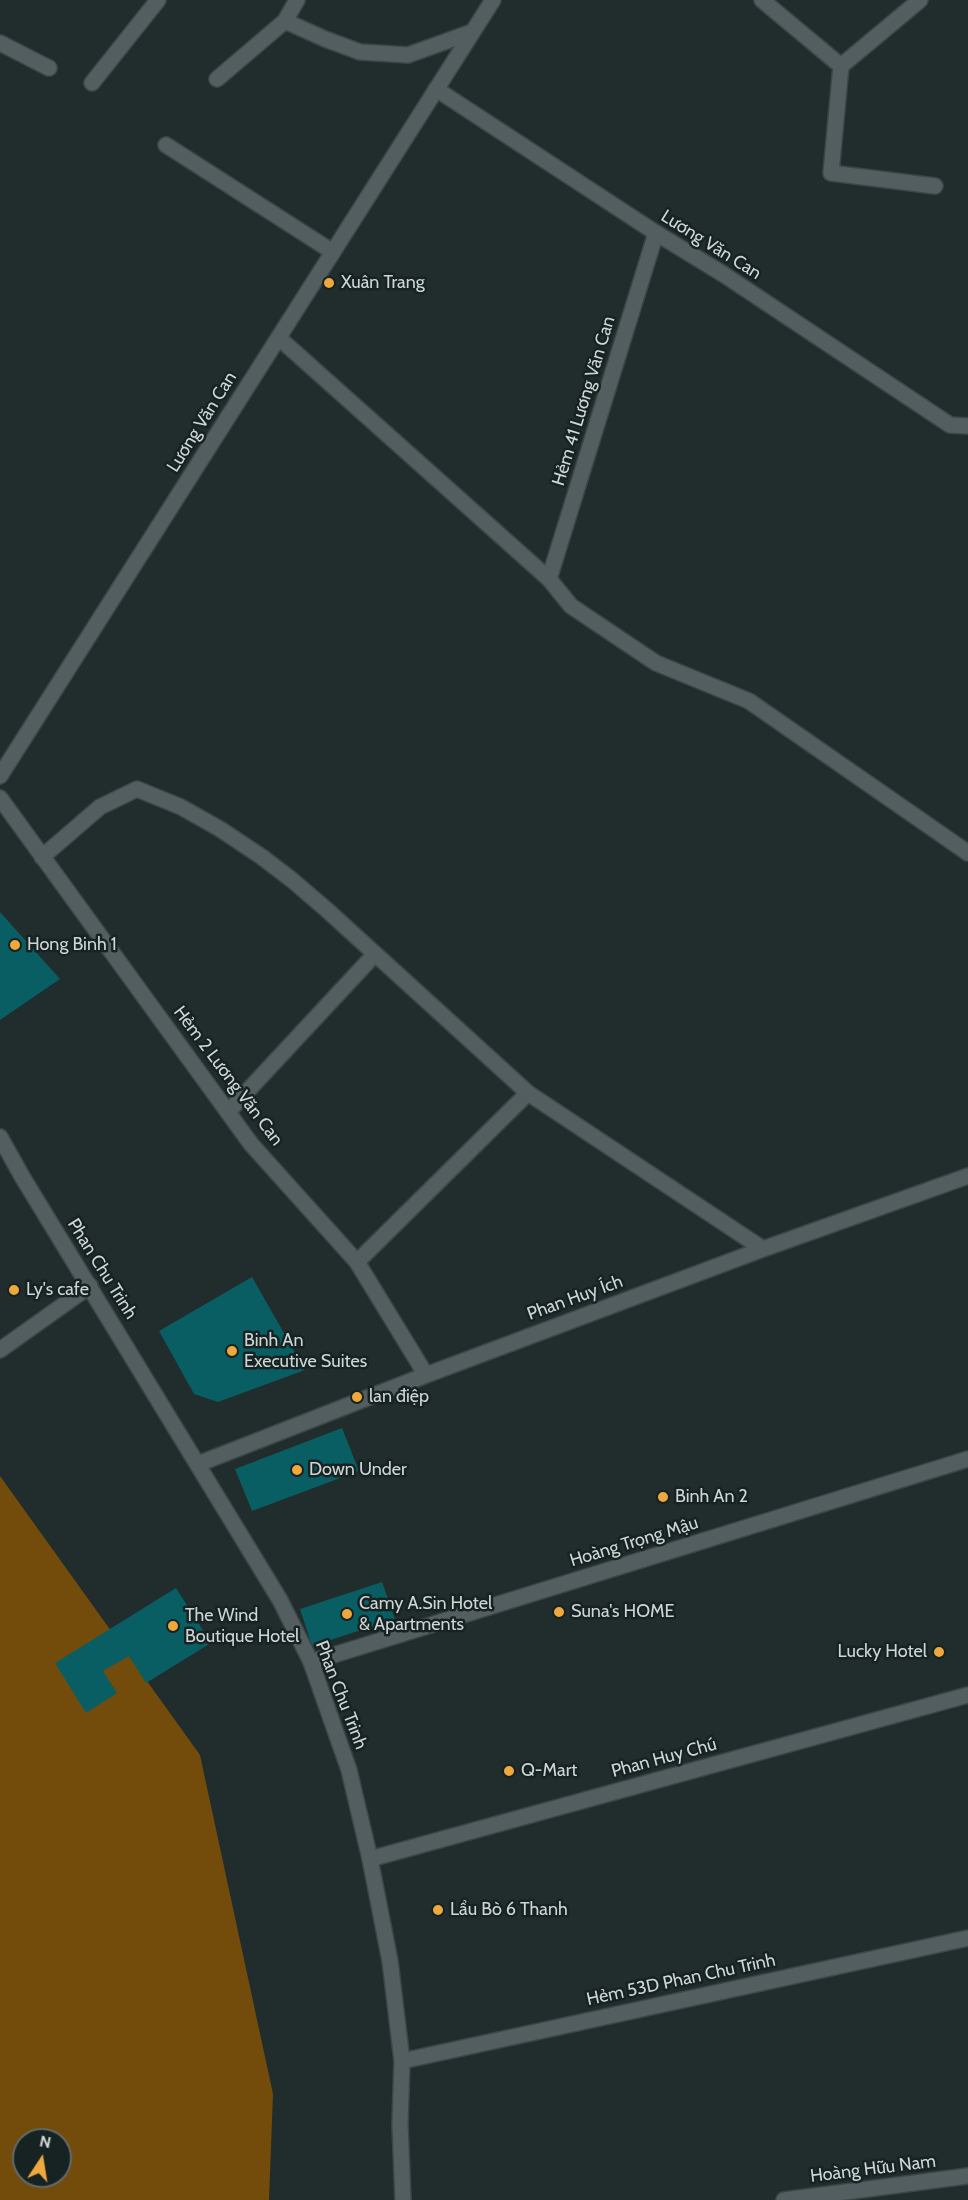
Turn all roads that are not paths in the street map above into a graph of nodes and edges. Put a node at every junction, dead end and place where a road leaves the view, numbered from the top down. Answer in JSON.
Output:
{"nodes":[{"id":1,"x":158,"y":0,"type":"edge"},
{"id":2,"x":297,"y":0,"type":"edge"},
{"id":3,"x":493,"y":0,"type":"edge"},
{"id":4,"x":762,"y":0,"type":"edge"},
{"id":5,"x":920,"y":0,"type":"edge"},
{"id":6,"x":285,"y":21,"type":"junction"},
{"id":7,"x":472,"y":32,"type":"junction"},
{"id":8,"x":0,"y":43,"type":"edge"},
{"id":9,"x":841,"y":66,"type":"junction"},
{"id":10,"x":49,"y":68,"type":"dead end"},
{"id":11,"x":217,"y":79,"type":"dead end"},
{"id":12,"x":92,"y":82,"type":"dead end"},
{"id":13,"x":436,"y":89,"type":"junction"},
{"id":14,"x":166,"y":145,"type":"dead end"},
{"id":15,"x":935,"y":186,"type":"dead end"},
{"id":16,"x":656,"y":233,"type":"junction"},
{"id":17,"x":333,"y":252,"type":"junction"},
{"id":18,"x":279,"y":338,"type":"junction"},
{"id":19,"x":968,"y":426,"type":"edge"},
{"id":20,"x":549,"y":579,"type":"junction"},
{"id":21,"x":0,"y":776,"type":"edge"},
{"id":22,"x":0,"y":798,"type":"edge"},
{"id":23,"x":968,"y":853,"type":"edge"},
{"id":24,"x":42,"y":857,"type":"junction"},
{"id":25,"x":375,"y":954,"type":"junction"},
{"id":26,"x":528,"y":1093,"type":"junction"},
{"id":27,"x":228,"y":1112,"type":"junction"},
{"id":28,"x":0,"y":1137,"type":"edge"},
{"id":29,"x":968,"y":1176,"type":"edge"},
{"id":30,"x":763,"y":1249,"type":"junction"},
{"id":31,"x":357,"y":1262,"type":"junction"},
{"id":32,"x":90,"y":1286,"type":"junction"},
{"id":33,"x":0,"y":1350,"type":"edge"},
{"id":34,"x":426,"y":1375,"type":"junction"},
{"id":35,"x":968,"y":1459,"type":"edge"},
{"id":36,"x":198,"y":1464,"type":"junction"},
{"id":37,"x":310,"y":1662,"type":"junction"},
{"id":38,"x":968,"y":1695,"type":"edge"},
{"id":39,"x":370,"y":1859,"type":"junction"},
{"id":40,"x":968,"y":1938,"type":"edge"},
{"id":41,"x":402,"y":2061,"type":"junction"},
{"id":42,"x":968,"y":2176,"type":"edge"},
{"id":43,"x":403,"y":2200,"type":"edge"},
{"id":44,"x":783,"y":2200,"type":"edge"}],
"edges":[{"from":1,"to":12,"type":"street"},
{"from":2,"to":6,"type":"street"},
{"from":3,"to":7,"type":"street","name":"Lương Văn Can"},
{"from":4,"to":9,"type":"street"},
{"from":5,"to":9,"type":"street"},
{"from":6,"to":7,"type":"street"},
{"from":6,"to":11,"type":"street"},
{"from":7,"to":13,"type":"street","name":"Lương Văn Can"},
{"from":8,"to":10,"type":"street"},
{"from":9,"to":15,"type":"street"},
{"from":13,"to":16,"type":"street","name":"Lương Văn Can"},
{"from":13,"to":17,"type":"street","name":"Lương Văn Can"},
{"from":14,"to":17,"type":"street"},
{"from":16,"to":19,"type":"street","name":"Lương Văn Can"},
{"from":16,"to":20,"type":"street","name":"Hẻm 41 Lương Văn Can"},
{"from":17,"to":18,"type":"street","name":"Lương Văn Can"},
{"from":18,"to":20,"type":"street"},
{"from":18,"to":21,"type":"street","name":"Lương Văn Can"},
{"from":20,"to":23,"type":"street"},
{"from":22,"to":24,"type":"street","name":"Hẻm 2 Lương Văn Can"},
{"from":24,"to":25,"type":"street"},
{"from":24,"to":27,"type":"street","name":"Hẻm 2 Lương Văn Can"},
{"from":25,"to":26,"type":"street"},
{"from":25,"to":27,"type":"street"},
{"from":26,"to":30,"type":"street"},
{"from":26,"to":31,"type":"street"},
{"from":27,"to":31,"type":"street","name":"Hẻm 2 Lương Văn Can"},
{"from":28,"to":32,"type":"street","name":"Phan Chu Trinh"},
{"from":29,"to":30,"type":"street","name":"Phan Huy Ích"},
{"from":30,"to":34,"type":"street","name":"Phan Huy Ích"},
{"from":31,"to":34,"type":"street","name":"Hẻm 2 Lương Văn Can"},
{"from":32,"to":33,"type":"street"},
{"from":32,"to":36,"type":"street","name":"Phan Chu Trinh"},
{"from":34,"to":36,"type":"street","name":"Phan Huy Ích"},
{"from":35,"to":37,"type":"street","name":"Hoàng Trọng Mậu"},
{"from":36,"to":37,"type":"street","name":"Phan Chu Trinh"},
{"from":37,"to":39,"type":"street","name":"Phan Chu Trinh"},
{"from":38,"to":39,"type":"street","name":"Phan Huy Chú"},
{"from":39,"to":41,"type":"street","name":"Phan Chu Trinh"},
{"from":40,"to":41,"type":"street","name":"Hẻm 53D Phan Chu Trinh"},
{"from":41,"to":43,"type":"street","name":"Phan Chu Trinh"},
{"from":42,"to":44,"type":"street","name":"Hoàng Hữu Nam"}]}
